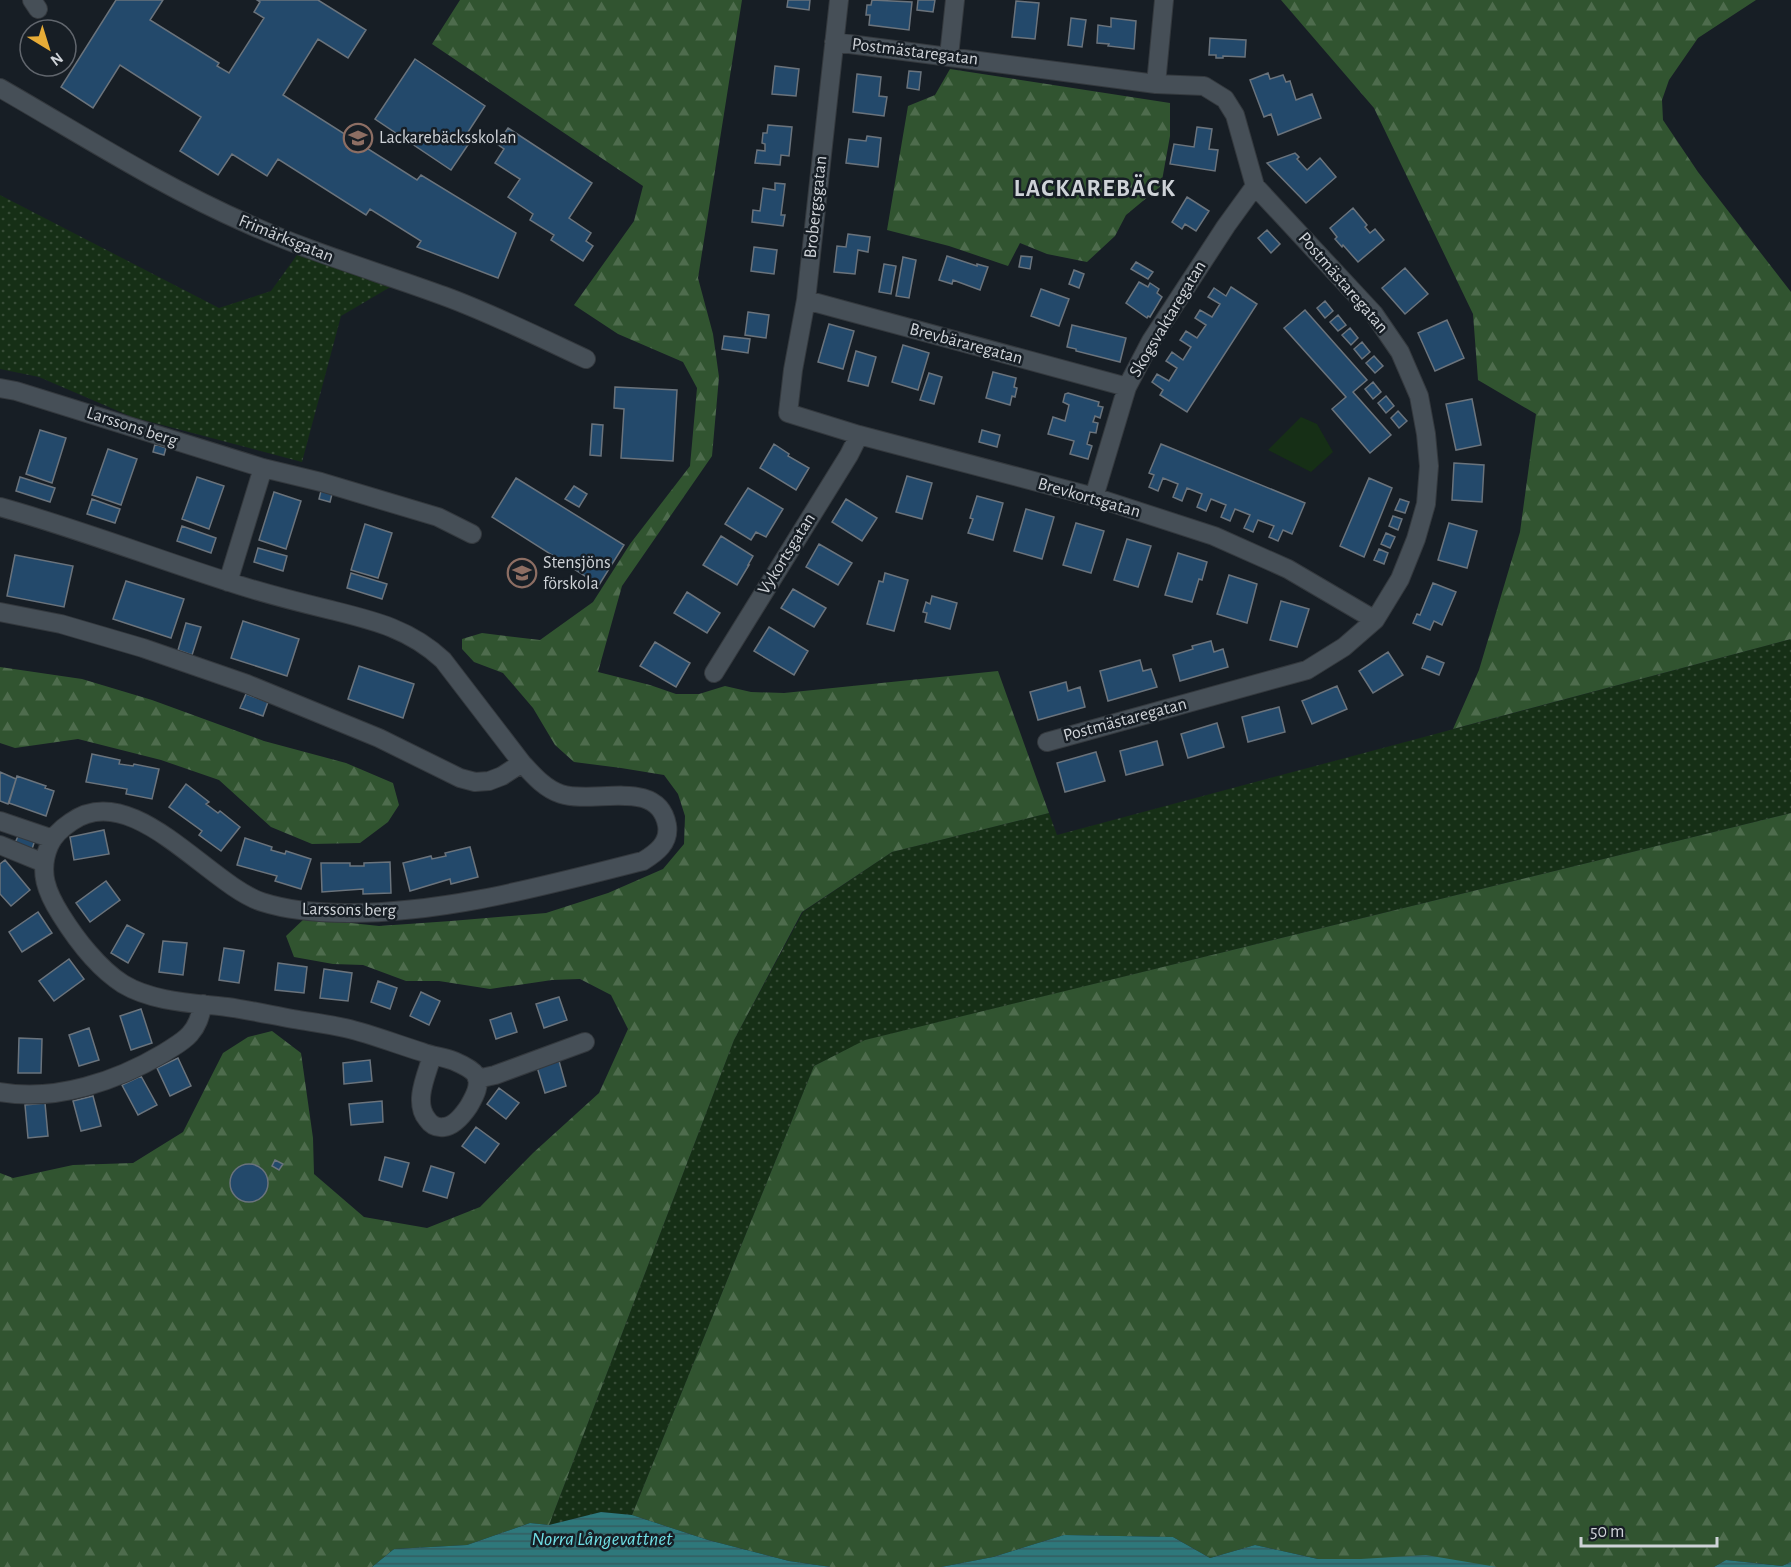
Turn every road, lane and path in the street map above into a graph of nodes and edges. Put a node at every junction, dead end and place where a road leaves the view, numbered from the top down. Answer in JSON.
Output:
{"nodes":[{"id":1,"x":839,"y":0,"type":"edge"},
{"id":2,"x":955,"y":0,"type":"edge"},
{"id":3,"x":1164,"y":0,"type":"edge"},
{"id":4,"x":834,"y":42,"type":"junction"},
{"id":5,"x":949,"y":56,"type":"junction"},
{"id":6,"x":1156,"y":84,"type":"junction"},
{"id":7,"x":0,"y":88,"type":"edge"},
{"id":8,"x":1255,"y":186,"type":"junction"},
{"id":9,"x":806,"y":300,"type":"junction"},
{"id":10,"x":586,"y":359,"type":"dead end"},
{"id":11,"x":1127,"y":387,"type":"junction"},
{"id":12,"x":0,"y":388,"type":"edge"},
{"id":13,"x":788,"y":413,"type":"joint"},
{"id":14,"x":859,"y":435,"type":"junction"},
{"id":15,"x":263,"y":468,"type":"junction"},
{"id":16,"x":1094,"y":497,"type":"junction"},
{"id":17,"x":0,"y":507,"type":"edge"},
{"id":18,"x":472,"y":534,"type":"dead end"},
{"id":19,"x":228,"y":582,"type":"junction"},
{"id":20,"x":0,"y":612,"type":"edge"},
{"id":21,"x":1375,"y":620,"type":"junction"},
{"id":22,"x":714,"y":673,"type":"dead end"},
{"id":23,"x":1047,"y":742,"type":"dead end"},
{"id":24,"x":522,"y":763,"type":"junction"},
{"id":25,"x":0,"y":821,"type":"edge"},
{"id":26,"x":53,"y":839,"type":"junction"},
{"id":27,"x":0,"y":845,"type":"edge"},
{"id":28,"x":44,"y":863,"type":"junction"},
{"id":29,"x":203,"y":1004,"type":"junction"},
{"id":30,"x":585,"y":1042,"type":"dead end"},
{"id":31,"x":432,"y":1056,"type":"junction"},
{"id":32,"x":477,"y":1079,"type":"junction"},
{"id":33,"x":0,"y":1092,"type":"edge"}],
"edges":[{"from":1,"to":4,"type":"street","name":"Brobergsgatan"},
{"from":2,"to":5,"type":"street"},
{"from":3,"to":6,"type":"street"},
{"from":4,"to":5,"type":"street","name":"Postmästaregatan"},
{"from":4,"to":9,"type":"street","name":"Brobergsgatan"},
{"from":5,"to":6,"type":"street","name":"Postmästaregatan"},
{"from":6,"to":8,"type":"street","name":"Postmästaregatan"},
{"from":7,"to":10,"type":"street","name":"Frimärksgatan"},
{"from":8,"to":11,"type":"street","name":"Skogsvaktaregatan"},
{"from":8,"to":21,"type":"street","name":"Postmästaregatan"},
{"from":9,"to":11,"type":"street","name":"Brevbäraregatan"},
{"from":9,"to":13,"type":"street","name":"Brobergsgatan"},
{"from":11,"to":16,"type":"street","name":"Skogsvaktaregatan"},
{"from":12,"to":15,"type":"street","name":"Larssons berg"},
{"from":13,"to":14,"type":"street","name":"Brevkortsgatan"},
{"from":14,"to":16,"type":"street","name":"Brevkortsgatan"},
{"from":14,"to":22,"type":"street","name":"Vykortsgatan"},
{"from":15,"to":18,"type":"street","name":"Larssons berg"},
{"from":15,"to":19,"type":"street"},
{"from":16,"to":21,"type":"street","name":"Brevkortsgatan"},
{"from":17,"to":19,"type":"street","name":"Larssons berg"},
{"from":19,"to":24,"type":"street","name":"Larssons berg"},
{"from":20,"to":24,"type":"street"},
{"from":21,"to":23,"type":"street","name":"Postmästaregatan"},
{"from":24,"to":26,"type":"street","name":"Larssons berg"},
{"from":25,"to":26,"type":"street"},
{"from":26,"to":28,"type":"street","name":"Larssons berg"},
{"from":27,"to":28,"type":"street"},
{"from":28,"to":29,"type":"street","name":"Larssons berg"},
{"from":29,"to":31,"type":"street","name":"Larssons berg"},
{"from":29,"to":33,"type":"street"},
{"from":30,"to":32,"type":"street"},
{"from":31,"to":32,"type":"street","name":"Larssons berg"},
{"from":31,"to":32,"type":"street"}]}
